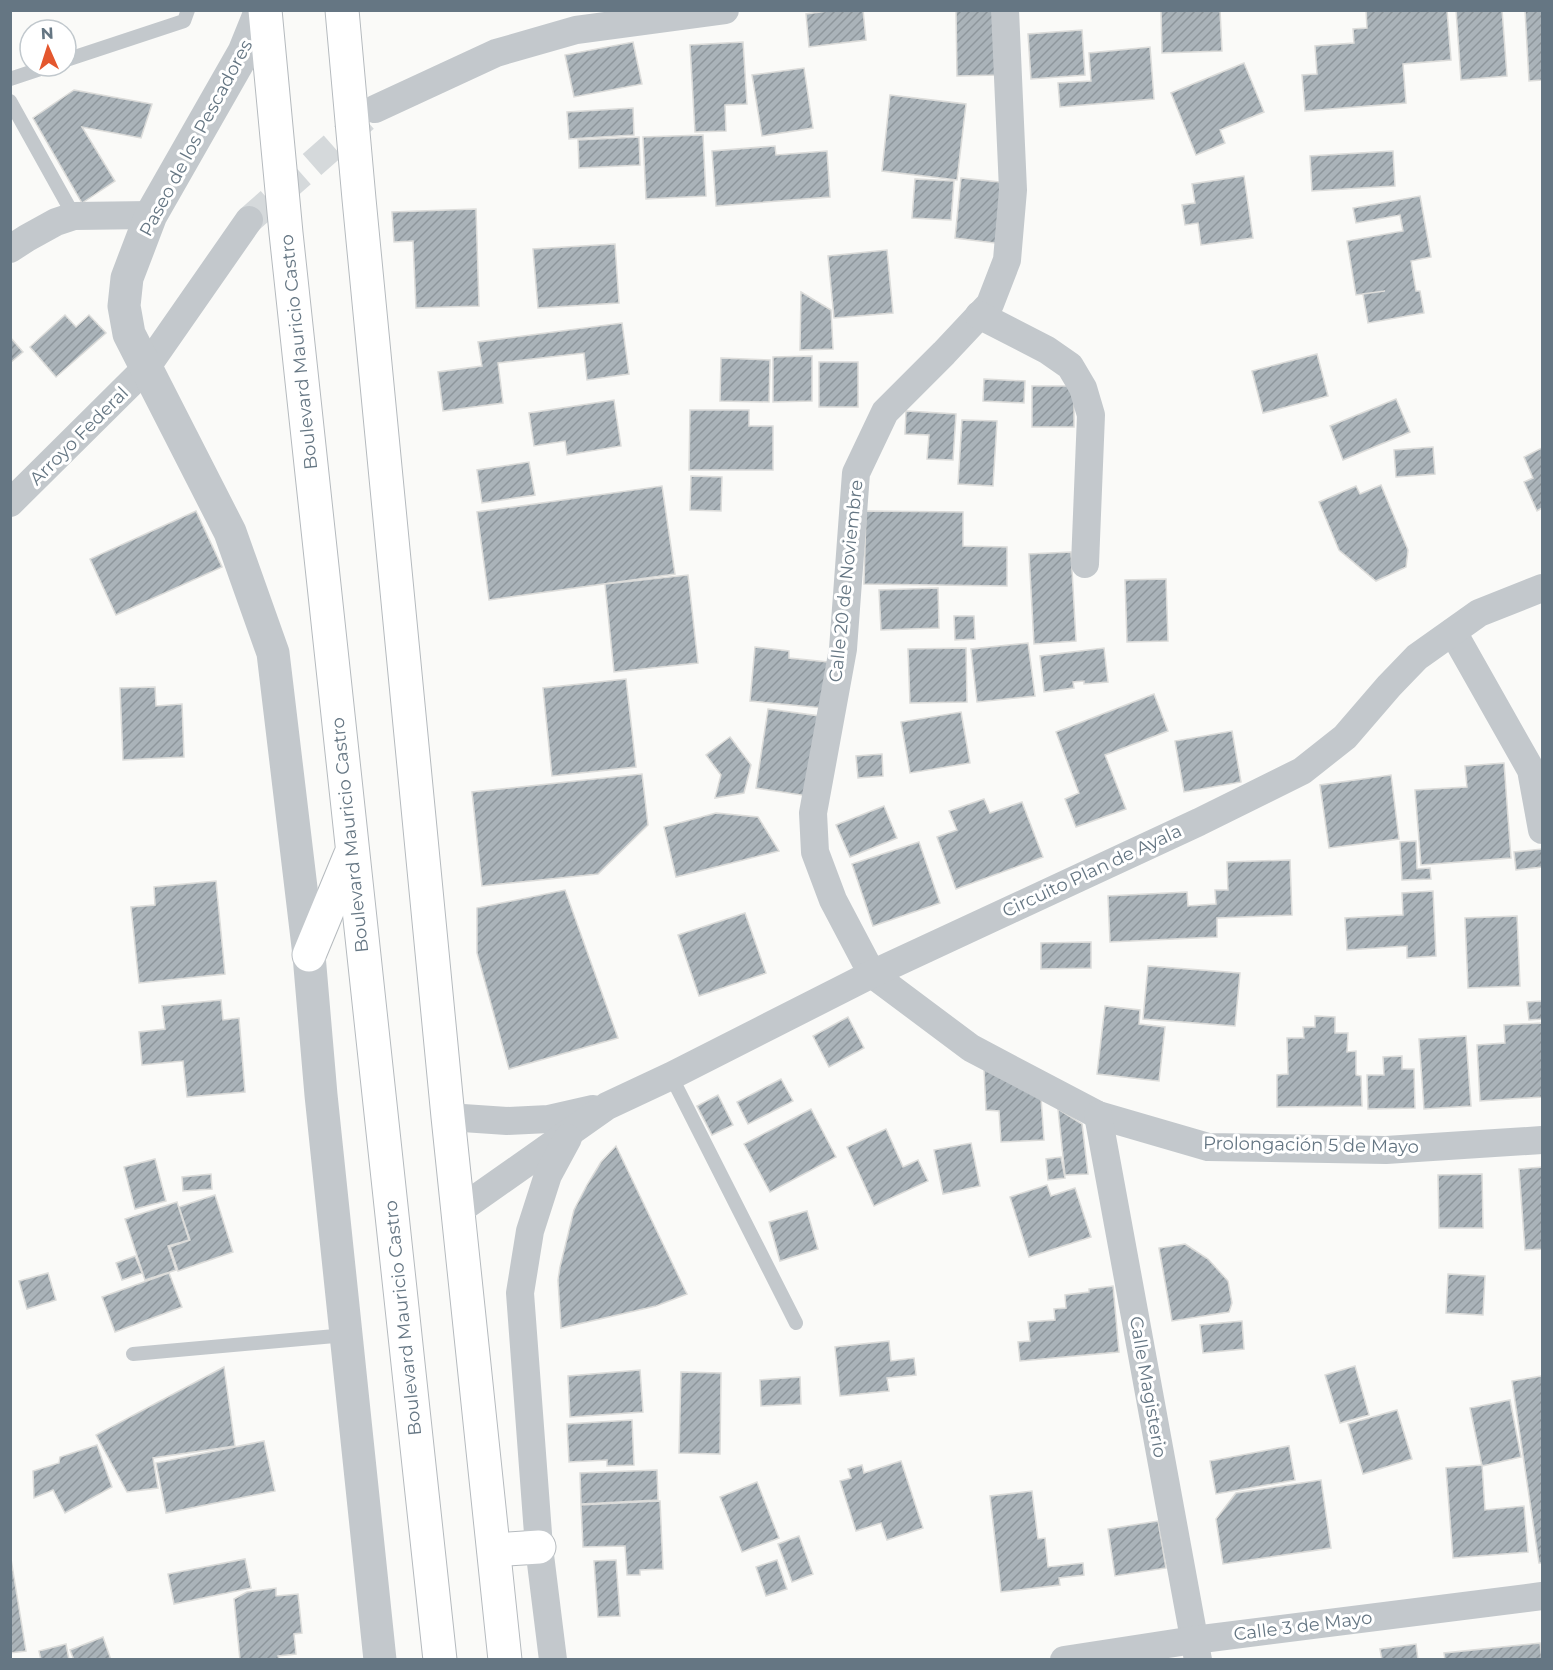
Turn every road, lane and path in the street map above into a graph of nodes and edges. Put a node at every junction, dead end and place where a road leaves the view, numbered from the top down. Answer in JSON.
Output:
{"nodes":[{"id":1,"x":188,"y":10,"type":"edge"},
{"id":2,"x":263,"y":10,"type":"edge"},
{"id":3,"x":342,"y":10,"type":"edge"},
{"id":4,"x":725,"y":10,"type":"edge"},
{"id":5,"x":1005,"y":10,"type":"edge"},
{"id":6,"x":78,"y":56,"type":"edge"},
{"id":7,"x":10,"y":100,"type":"edge"},
{"id":8,"x":375,"y":109,"type":"tunnel mouth"},
{"id":9,"x":151,"y":215,"type":"junction"},
{"id":10,"x":74,"y":216,"type":"junction"},
{"id":11,"x":249,"y":220,"type":"tunnel mouth"},
{"id":12,"x":10,"y":249,"type":"edge"},
{"id":13,"x":979,"y":315,"type":"junction"},
{"id":14,"x":146,"y":368,"type":"junction"},
{"id":15,"x":10,"y":502,"type":"edge"},
{"id":16,"x":1085,"y":564,"type":"dead end"},
{"id":17,"x":1542,"y":588,"type":"edge"},
{"id":18,"x":1453,"y":632,"type":"junction"},
{"id":19,"x":1542,"y":830,"type":"edge"},
{"id":20,"x":352,"y":852,"type":"junction"},
{"id":21,"x":309,"y":955,"type":"junction"},
{"id":22,"x":872,"y":974,"type":"junction"},
{"id":23,"x":671,"y":1076,"type":"junction"},
{"id":24,"x":607,"y":1106,"type":"junction"},
{"id":25,"x":1098,"y":1115,"type":"junction"},
{"id":26,"x":448,"y":1117,"type":"junction"},
{"id":27,"x":572,"y":1130,"type":"junction"},
{"id":28,"x":1542,"y":1140,"type":"edge"},
{"id":29,"x":458,"y":1212,"type":"junction"},
{"id":30,"x":796,"y":1323,"type":"dead end"},
{"id":31,"x":346,"y":1335,"type":"junction"},
{"id":32,"x":133,"y":1354,"type":"dead end"},
{"id":33,"x":539,"y":1547,"type":"junction"},
{"id":34,"x":494,"y":1550,"type":"junction"},
{"id":35,"x":1542,"y":1596,"type":"edge"},
{"id":36,"x":1196,"y":1650,"type":"edge"},
{"id":37,"x":380,"y":1659,"type":"edge"},
{"id":38,"x":440,"y":1659,"type":"edge"},
{"id":39,"x":505,"y":1659,"type":"edge"},
{"id":40,"x":553,"y":1659,"type":"edge"},
{"id":41,"x":1064,"y":1659,"type":"edge"}],
"edges":[{"from":1,"to":6,"type":"lane"},
{"from":2,"to":9,"type":"street","name":"Paseo de los Pescadores"},
{"from":2,"to":20,"type":"main road","name":"Boulevard Mauricio Castro"},
{"from":3,"to":26,"type":"main road"},
{"from":4,"to":8,"type":"street"},
{"from":5,"to":13,"type":"street","name":"Calle 20 de Noviembre"},
{"from":7,"to":10,"type":"lane"},
{"from":9,"to":10,"type":"street"},
{"from":9,"to":14,"type":"street","name":"Paseo de los Pescadores"},
{"from":10,"to":12,"type":"street"},
{"from":11,"to":14,"type":"street","name":"Arroyo Federal"},
{"from":13,"to":16,"type":"street"},
{"from":13,"to":22,"type":"street","name":"Calle 20 de Noviembre"},
{"from":14,"to":15,"type":"street","name":"Arroyo Federal"},
{"from":14,"to":21,"type":"street"},
{"from":17,"to":18,"type":"street","name":"Circuito Plan de Ayala"},
{"from":18,"to":19,"type":"street"},
{"from":18,"to":22,"type":"street","name":"Circuito Plan de Ayala"},
{"from":20,"to":21,"type":"main road"},
{"from":20,"to":38,"type":"main road","name":"Boulevard Mauricio Castro"},
{"from":21,"to":31,"type":"street"},
{"from":22,"to":23,"type":"street","name":"Circuito Plan de Ayala"},
{"from":22,"to":25,"type":"street","name":"Prolongación 5 de Mayo"},
{"from":23,"to":24,"type":"street","name":"Circuito Plan de Ayala"},
{"from":23,"to":30,"type":"lane"},
{"from":24,"to":26,"type":"street","name":"Circuito Plan de Ayala"},
{"from":24,"to":27,"type":"street","name":"Circuito Plan de Ayala"},
{"from":25,"to":28,"type":"street","name":"Prolongación 5 de Mayo"},
{"from":25,"to":36,"type":"street","name":"Calle Magisterio"},
{"from":26,"to":29,"type":"main road"},
{"from":27,"to":29,"type":"street","name":"Circuito Plan de Ayala"},
{"from":27,"to":33,"type":"street"},
{"from":29,"to":34,"type":"main road"},
{"from":31,"to":32,"type":"lane"},
{"from":31,"to":37,"type":"street"},
{"from":33,"to":34,"type":"main road"},
{"from":33,"to":40,"type":"street"},
{"from":34,"to":39,"type":"main road"},
{"from":35,"to":36,"type":"street","name":"Calle 3 de Mayo"},
{"from":36,"to":41,"type":"street","name":"Calle 3 de Mayo"}]}
